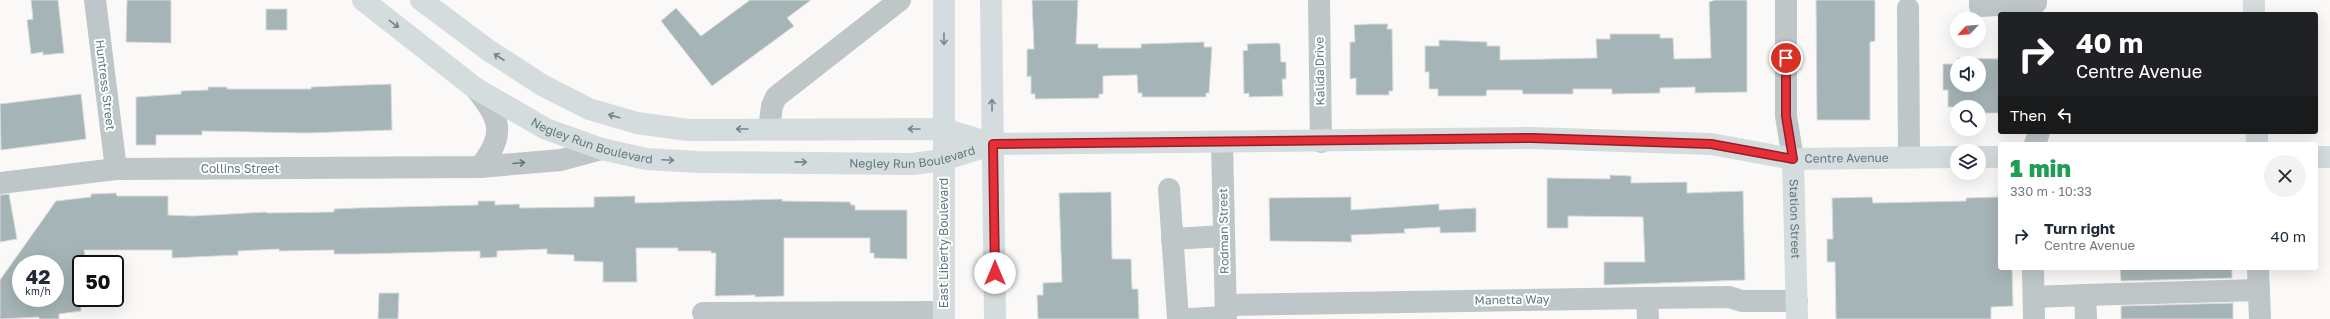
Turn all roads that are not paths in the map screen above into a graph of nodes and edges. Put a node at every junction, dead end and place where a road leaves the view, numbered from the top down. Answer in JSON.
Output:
{"nodes":[{"id":1,"x":95,"y":0,"type":"edge"},
{"id":2,"x":363,"y":0,"type":"edge"},
{"id":3,"x":421,"y":0,"type":"edge"},
{"id":4,"x":900,"y":0,"type":"edge"},
{"id":5,"x":944,"y":0,"type":"edge"},
{"id":6,"x":991,"y":0,"type":"edge"},
{"id":7,"x":1319,"y":0,"type":"edge"},
{"id":8,"x":1786,"y":0,"type":"edge"},
{"id":9,"x":1980,"y":0,"type":"edge"},
{"id":10,"x":2254,"y":0,"type":"edge"},
{"id":11,"x":2036,"y":6,"type":"edge"},
{"id":12,"x":1908,"y":8,"type":"dead end"},
{"id":13,"x":2254,"y":12,"type":"edge"},
{"id":14,"x":475,"y":88,"type":"junction"},
{"id":15,"x":768,"y":129,"type":"junction"},
{"id":16,"x":944,"y":129,"type":"junction"},
{"id":17,"x":1321,"y":142,"type":"junction"},
{"id":18,"x":1222,"y":143,"type":"junction"},
{"id":19,"x":993,"y":144,"type":"junction"},
{"id":20,"x":602,"y":149,"type":"junction"},
{"id":21,"x":2330,"y":156,"type":"edge"},
{"id":22,"x":1909,"y":157,"type":"junction"},
{"id":23,"x":1950,"y":157,"type":"edge"},
{"id":24,"x":1986,"y":157,"type":"edge"},
{"id":25,"x":1998,"y":157,"type":"edge"},
{"id":26,"x":2318,"y":157,"type":"edge"},
{"id":27,"x":1793,"y":159,"type":"junction"},
{"id":28,"x":943,"y":160,"type":"junction"},
{"id":29,"x":480,"y":167,"type":"junction"},
{"id":30,"x":116,"y":169,"type":"junction"},
{"id":31,"x":0,"y":183,"type":"edge"},
{"id":32,"x":1169,"y":189,"type":"dead end"},
{"id":33,"x":1224,"y":236,"type":"junction"},
{"id":34,"x":1172,"y":239,"type":"junction"},
{"id":35,"x":2033,"y":270,"type":"edge"},
{"id":36,"x":2258,"y":270,"type":"edge"},
{"id":37,"x":2259,"y":290,"type":"junction"},
{"id":38,"x":2085,"y":295,"type":"junction"},
{"id":39,"x":2034,"y":297,"type":"junction"},
{"id":40,"x":1647,"y":298,"type":"junction"},
{"id":41,"x":1742,"y":310,"type":"edge"},
{"id":42,"x":1797,"y":310,"type":"edge"},
{"id":43,"x":703,"y":313,"type":"dead end"},
{"id":44,"x":1226,"y":313,"type":"edge"},
{"id":45,"x":944,"y":316,"type":"edge"},
{"id":46,"x":995,"y":319,"type":"edge"},
{"id":47,"x":1178,"y":319,"type":"edge"},
{"id":48,"x":1188,"y":319,"type":"edge"},
{"id":49,"x":1648,"y":319,"type":"edge"},
{"id":50,"x":2034,"y":319,"type":"edge"},
{"id":51,"x":2086,"y":319,"type":"edge"},
{"id":52,"x":2260,"y":319,"type":"edge"}],
"edges":[{"from":1,"to":30,"type":"street","name":"Huntress Street"},
{"from":2,"to":14,"type":"main road","name":"Negley Run Boulevard","one_way":true},
{"from":15,"to":3,"type":"main road","name":"Negley Run Boulevard","one_way":true},
{"from":4,"to":15,"type":"street"},
{"from":5,"to":16,"type":"main road","name":"East Liberty Boulevard","one_way":true},
{"from":19,"to":6,"type":"main road","one_way":true},
{"from":7,"to":17,"type":"street","name":"Kalida Drive"},
{"from":8,"to":27,"type":"street","name":"Station Street"},
{"from":9,"to":11,"type":"street"},
{"from":10,"to":13,"type":"main road"},
{"from":12,"to":22,"type":"street"},
{"from":14,"to":20,"type":"main road","name":"Negley Run Boulevard"},
{"from":14,"to":29,"type":"street"},
{"from":16,"to":15,"type":"main road","name":"Negley Run Boulevard","one_way":true},
{"from":16,"to":19,"type":"main road","name":"Negley Run Boulevard"},
{"from":16,"to":28,"type":"main road","name":"East Liberty Boulevard"},
{"from":17,"to":18,"type":"main road","name":"Centre Avenue"},
{"from":17,"to":27,"type":"main road","name":"Centre Avenue"},
{"from":18,"to":19,"type":"main road","name":"Centre Avenue"},
{"from":18,"to":33,"type":"street","name":"Rodman Street"},
{"from":19,"to":28,"type":"main road","name":"Negley Run Boulevard"},
{"from":19,"to":46,"type":"main road"},
{"from":20,"to":28,"type":"main road","name":"Negley Run Boulevard","one_way":true},
{"from":29,"to":20,"type":"street","name":"Collins Street","one_way":true},
{"from":21,"to":26,"type":"main road"},
{"from":22,"to":23,"type":"main road","name":"Centre Avenue"},
{"from":22,"to":27,"type":"main road","name":"Centre Avenue"},
{"from":24,"to":25,"type":"main road"},
{"from":27,"to":42,"type":"main road","name":"Station Street"},
{"from":28,"to":45,"type":"main road","name":"East Liberty Boulevard"},
{"from":29,"to":30,"type":"street","name":"Collins Street"},
{"from":30,"to":31,"type":"street","name":"Collins Street"},
{"from":32,"to":34,"type":"street"},
{"from":33,"to":34,"type":"street"},
{"from":33,"to":44,"type":"street","name":"Rodman Street"},
{"from":34,"to":47,"type":"street"},
{"from":35,"to":39,"type":"street"},
{"from":36,"to":37,"type":"street"},
{"from":37,"to":38,"type":"street"},
{"from":37,"to":52,"type":"street"},
{"from":38,"to":39,"type":"street"},
{"from":38,"to":51,"type":"street"},
{"from":39,"to":50,"type":"street"},
{"from":40,"to":41,"type":"street","name":"Manetta Way"},
{"from":40,"to":44,"type":"street","name":"Manetta Way"},
{"from":40,"to":49,"type":"street"},
{"from":41,"to":42,"type":"street","name":"Manetta Way"},
{"from":43,"to":45,"type":"street"},
{"from":44,"to":48,"type":"street","name":"Manetta Way"}]}
